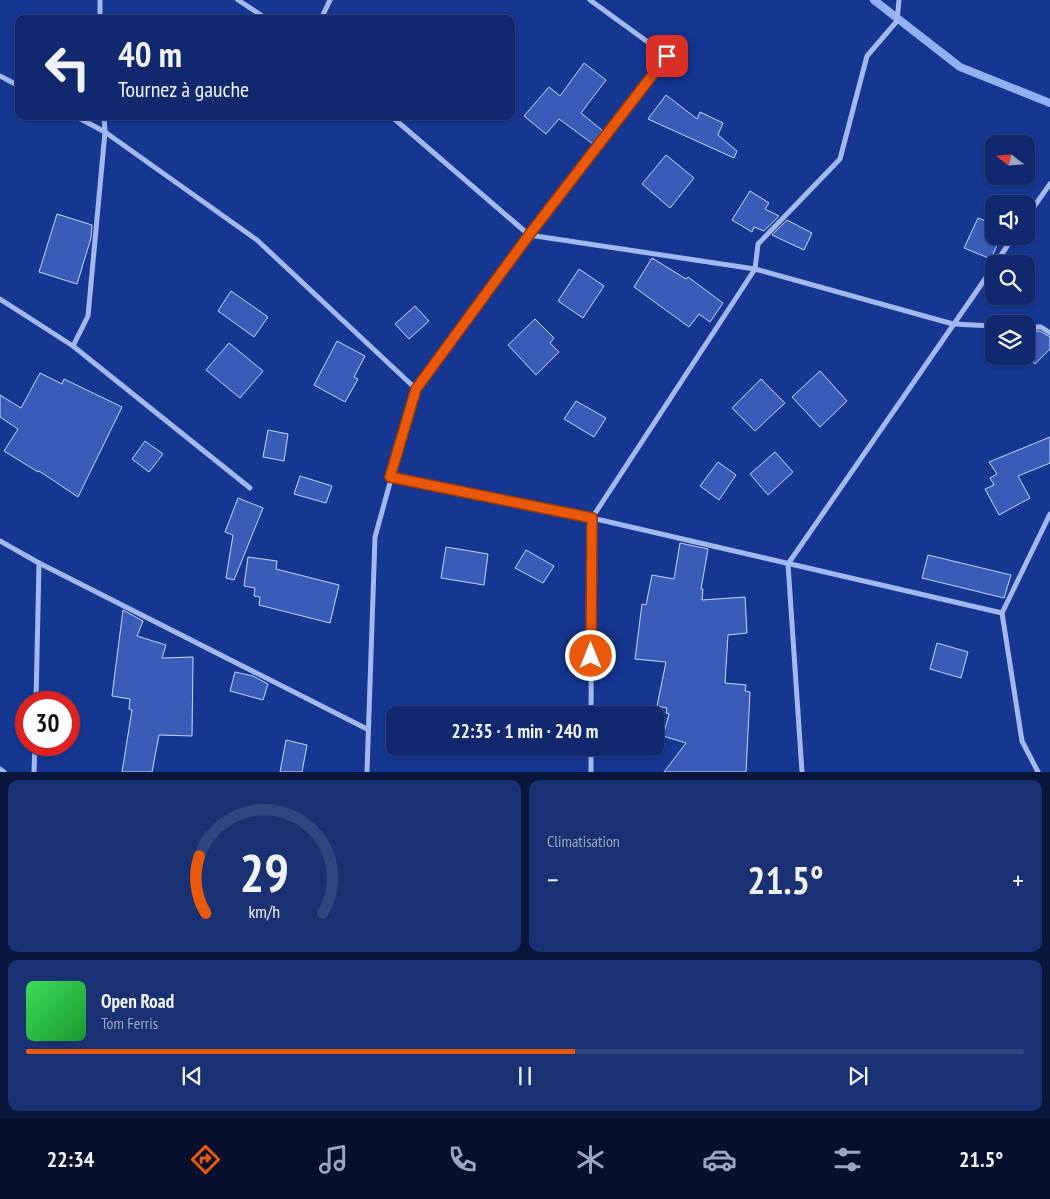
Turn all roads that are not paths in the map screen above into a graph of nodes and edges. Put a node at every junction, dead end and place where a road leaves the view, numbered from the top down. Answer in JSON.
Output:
{"nodes":[{"id":1,"x":100,"y":0,"type":"edge"},
{"id":2,"x":238,"y":0,"type":"edge"},
{"id":3,"x":330,"y":0,"type":"edge"},
{"id":4,"x":590,"y":0,"type":"edge"},
{"id":5,"x":899,"y":0,"type":"edge"},
{"id":6,"x":100,"y":15,"type":"edge"},
{"id":7,"x":261,"y":15,"type":"edge"},
{"id":8,"x":323,"y":15,"type":"edge"},
{"id":9,"x":0,"y":76,"type":"edge"},
{"id":10,"x":15,"y":84,"type":"edge"},
{"id":11,"x":83,"y":120,"type":"edge"},
{"id":12,"x":104,"y":120,"type":"edge"},
{"id":13,"x":396,"y":120,"type":"edge"},
{"id":14,"x":105,"y":132,"type":"junction"},
{"id":15,"x":1050,"y":184,"type":"edge"},
{"id":16,"x":1035,"y":205,"type":"edge"},
{"id":17,"x":529,"y":235,"type":"junction"},
{"id":18,"x":755,"y":269,"type":"junction"},
{"id":19,"x":985,"y":278,"type":"edge"},
{"id":20,"x":0,"y":300,"type":"edge"},
{"id":21,"x":954,"y":324,"type":"junction"},
{"id":22,"x":985,"y":326,"type":"edge"},
{"id":23,"x":1035,"y":327,"type":"edge"},
{"id":24,"x":1050,"y":333,"type":"edge"},
{"id":25,"x":73,"y":346,"type":"junction"},
{"id":26,"x":416,"y":389,"type":"junction"},
{"id":27,"x":390,"y":477,"type":"junction"},
{"id":28,"x":250,"y":488,"type":"dead end"},
{"id":29,"x":1050,"y":514,"type":"edge"},
{"id":30,"x":592,"y":518,"type":"junction"},
{"id":31,"x":0,"y":541,"type":"edge"},
{"id":32,"x":39,"y":563,"type":"junction"},
{"id":33,"x":788,"y":564,"type":"junction"},
{"id":34,"x":1002,"y":613,"type":"junction"},
{"id":35,"x":36,"y":691,"type":"edge"},
{"id":36,"x":591,"y":706,"type":"edge"},
{"id":37,"x":367,"y":729,"type":"junction"},
{"id":38,"x":35,"y":756,"type":"edge"},
{"id":39,"x":591,"y":756,"type":"edge"},
{"id":40,"x":0,"y":769,"type":"edge"},
{"id":41,"x":4,"y":772,"type":"edge"},
{"id":42,"x":34,"y":772,"type":"edge"},
{"id":43,"x":367,"y":772,"type":"edge"},
{"id":44,"x":591,"y":772,"type":"edge"},
{"id":45,"x":802,"y":772,"type":"edge"},
{"id":46,"x":1038,"y":772,"type":"edge"}],
"edges":[{"from":1,"to":6,"type":"street"},
{"from":2,"to":7,"type":"street"},
{"from":3,"to":8,"type":"street"},
{"from":4,"to":17,"type":"street"},
{"from":5,"to":18,"type":"street"},
{"from":9,"to":10,"type":"street"},
{"from":11,"to":14,"type":"street"},
{"from":12,"to":14,"type":"street"},
{"from":13,"to":17,"type":"street"},
{"from":14,"to":25,"type":"street"},
{"from":14,"to":26,"type":"street"},
{"from":15,"to":16,"type":"street"},
{"from":17,"to":18,"type":"street"},
{"from":17,"to":26,"type":"street"},
{"from":18,"to":21,"type":"street"},
{"from":18,"to":30,"type":"street"},
{"from":19,"to":21,"type":"street"},
{"from":20,"to":25,"type":"street"},
{"from":21,"to":22,"type":"street"},
{"from":21,"to":33,"type":"street"},
{"from":23,"to":24,"type":"street"},
{"from":25,"to":28,"type":"street"},
{"from":26,"to":27,"type":"street"},
{"from":27,"to":30,"type":"street"},
{"from":27,"to":37,"type":"street"},
{"from":29,"to":34,"type":"street"},
{"from":30,"to":33,"type":"street"},
{"from":30,"to":36,"type":"street"},
{"from":31,"to":32,"type":"street"},
{"from":32,"to":35,"type":"street"},
{"from":32,"to":37,"type":"street"},
{"from":33,"to":34,"type":"street"},
{"from":33,"to":45,"type":"street"},
{"from":34,"to":46,"type":"street"},
{"from":37,"to":43,"type":"street"},
{"from":38,"to":42,"type":"street"},
{"from":39,"to":44,"type":"street"},
{"from":40,"to":41,"type":"street"}]}
